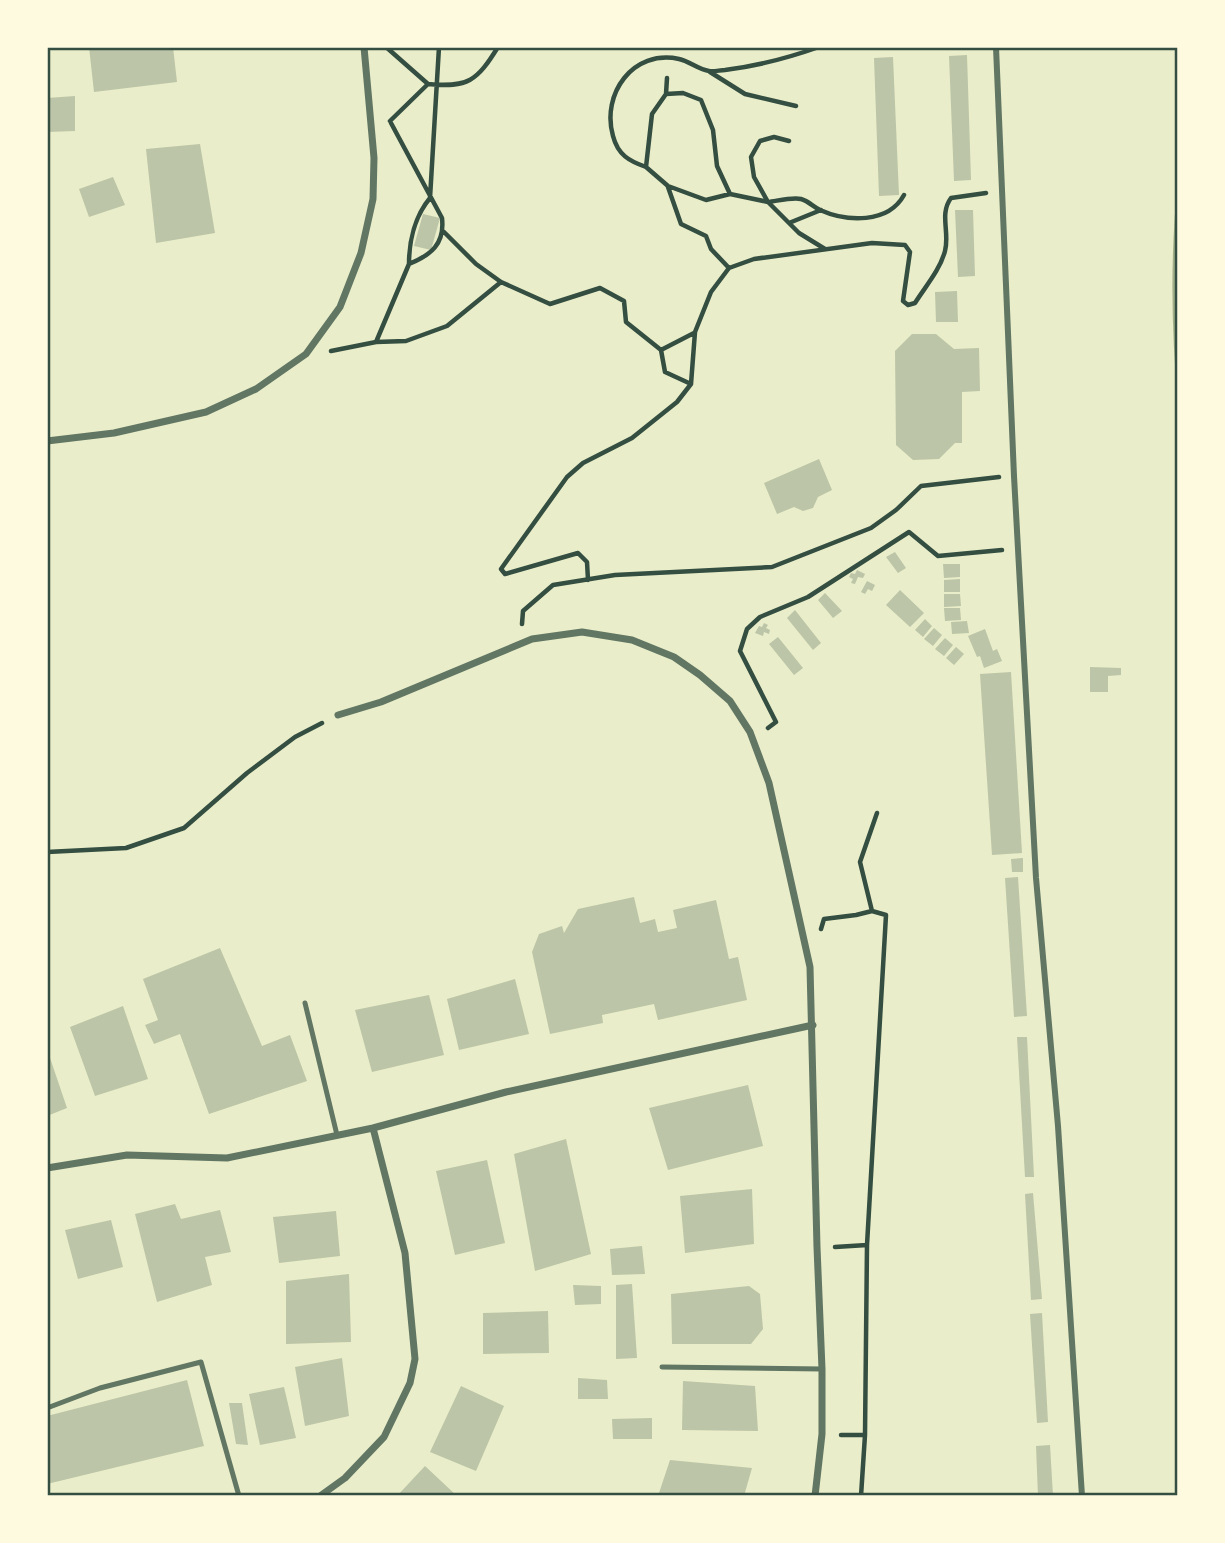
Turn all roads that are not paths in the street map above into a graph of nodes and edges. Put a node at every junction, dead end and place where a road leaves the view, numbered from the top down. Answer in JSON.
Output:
{"nodes":[{"id":1,"x":364,"y":47,"type":"edge"},
{"id":2,"x":996,"y":47,"type":"edge"},
{"id":3,"x":47,"y":441,"type":"edge"},
{"id":4,"x":338,"y":715,"type":"road end"},
{"id":5,"x":306,"y":1003,"type":"dead end"},
{"id":6,"x":813,"y":1025,"type":"junction"},
{"id":7,"x":373,"y":1128,"type":"junction"},
{"id":8,"x":337,"y":1135,"type":"junction"},
{"id":9,"x":47,"y":1168,"type":"edge"},
{"id":10,"x":663,"y":1367,"type":"dead end"},
{"id":11,"x":822,"y":1369,"type":"junction"},
{"id":12,"x":47,"y":1408,"type":"edge"},
{"id":13,"x":239,"y":1496,"type":"edge"},
{"id":14,"x":320,"y":1496,"type":"edge"},
{"id":15,"x":815,"y":1496,"type":"edge"},
{"id":16,"x":1082,"y":1496,"type":"edge"}],
"edges":[{"from":1,"to":3,"type":"street"},
{"from":2,"to":16,"type":"street"},
{"from":4,"to":6,"type":"street"},
{"from":5,"to":8,"type":"lane"},
{"from":6,"to":7,"type":"street"},
{"from":6,"to":11,"type":"street"},
{"from":7,"to":8,"type":"street"},
{"from":7,"to":14,"type":"street"},
{"from":8,"to":9,"type":"street"},
{"from":10,"to":11,"type":"lane"},
{"from":11,"to":15,"type":"street"},
{"from":12,"to":13,"type":"lane"}]}
